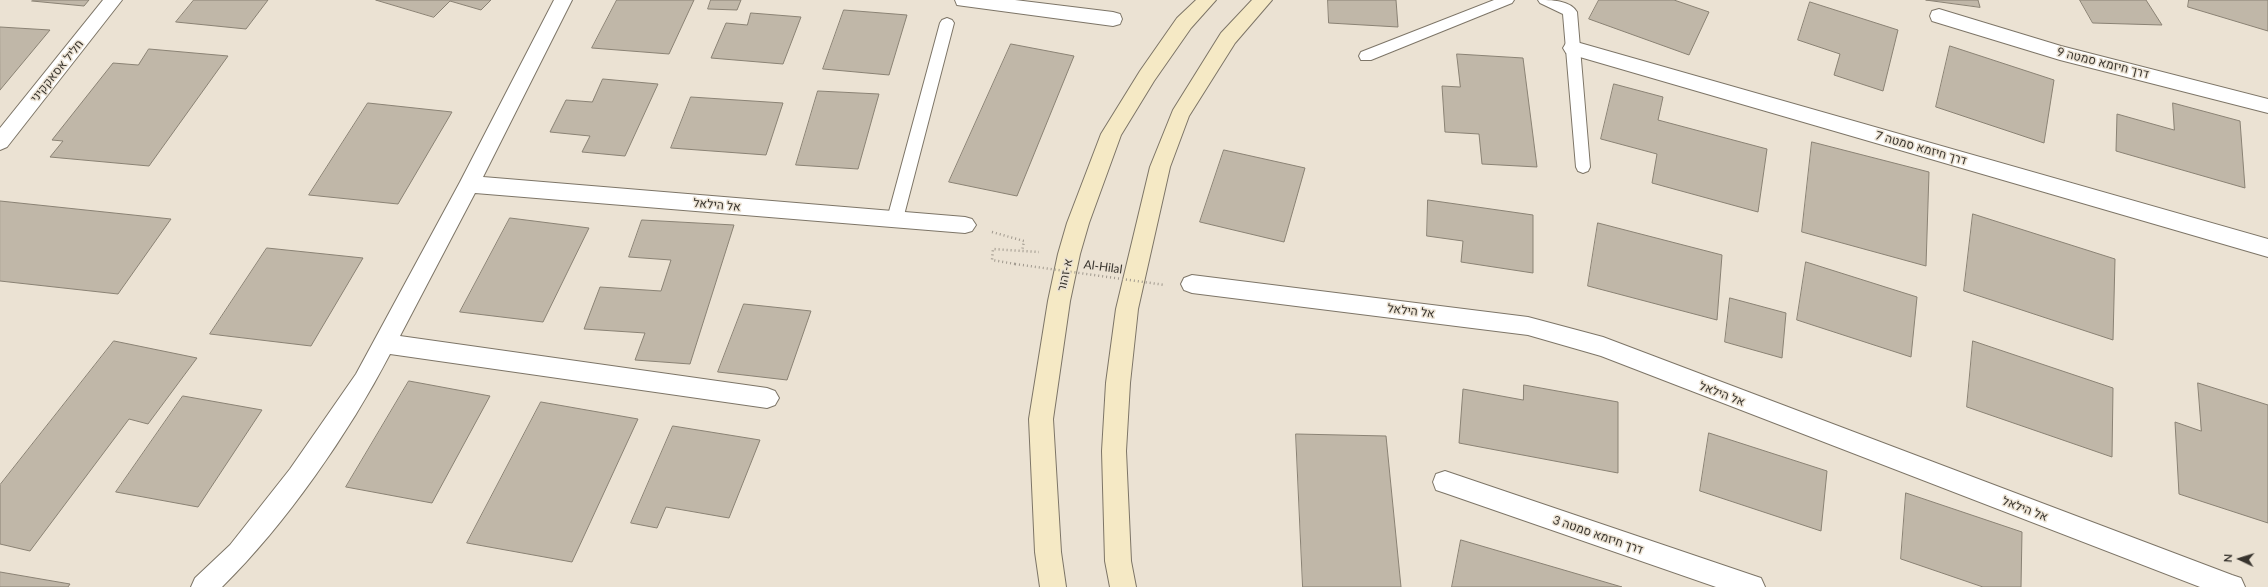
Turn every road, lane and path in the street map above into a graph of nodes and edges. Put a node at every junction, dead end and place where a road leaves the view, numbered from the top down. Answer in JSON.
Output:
{"nodes":[{"id":1,"x":114,"y":0,"type":"edge"},
{"id":2,"x":563,"y":0,"type":"edge"},
{"id":3,"x":964,"y":0,"type":"edge"},
{"id":4,"x":1207,"y":0,"type":"edge"},
{"id":5,"x":1263,"y":0,"type":"edge"},
{"id":6,"x":1506,"y":0,"type":"edge"},
{"id":7,"x":1545,"y":0,"type":"edge"},
{"id":8,"x":1939,"y":16,"type":"dead end"},
{"id":9,"x":1113,"y":19,"type":"dead end"},
{"id":10,"x":947,"y":23,"type":"dead end"},
{"id":11,"x":1573,"y":48,"type":"junction"},
{"id":12,"x":1366,"y":56,"type":"dead end"},
{"id":13,"x":2268,"y":106,"type":"edge"},
{"id":14,"x":0,"y":142,"type":"edge"},
{"id":15,"x":1583,"y":167,"type":"dead end"},
{"id":16,"x":469,"y":184,"type":"junction"},
{"id":17,"x":895,"y":219,"type":"junction"},
{"id":18,"x":965,"y":225,"type":"joint"},
{"id":19,"x":2268,"y":248,"type":"edge"},
{"id":20,"x":1192,"y":284,"type":"dead end"},
{"id":21,"x":1165,"y":285,"type":"dead end"},
{"id":22,"x":384,"y":343,"type":"junction"},
{"id":23,"x":766,"y":398,"type":"dead end"},
{"id":24,"x":1445,"y":482,"type":"dead end"},
{"id":25,"x":204,"y":587,"type":"edge"},
{"id":26,"x":1053,"y":587,"type":"edge"},
{"id":27,"x":1123,"y":587,"type":"edge"},
{"id":28,"x":1752,"y":587,"type":"edge"},
{"id":29,"x":2232,"y":587,"type":"edge"}],
"edges":[{"from":1,"to":14,"type":"street","name":"חליל אסאקקיני"},
{"from":2,"to":16,"type":"street"},
{"from":3,"to":9,"type":"street"},
{"from":4,"to":26,"type":"main road","name":"א-זהור"},
{"from":5,"to":27,"type":"main road"},
{"from":6,"to":12,"type":"lane"},
{"from":7,"to":11,"type":"lane"},
{"from":8,"to":13,"type":"street","name":"דרך חיזמא סמטה 9"},
{"from":10,"to":17,"type":"lane"},
{"from":11,"to":15,"type":"lane"},
{"from":11,"to":19,"type":"street","name":"דרך חיזמא סמטה 7"},
{"from":16,"to":17,"type":"street","name":"אל הילאל"},
{"from":16,"to":22,"type":"street"},
{"from":17,"to":18,"type":"street","name":"אל הילאל"},
{"from":18,"to":21,"type":"path","name":"Al-Hilal","bridge":true},
{"from":20,"to":29,"type":"street","name":"אל הילאל"},
{"from":22,"to":23,"type":"street"},
{"from":22,"to":25,"type":"street"},
{"from":24,"to":28,"type":"street","name":"דרך חיזמא סמטה 3"}]}
